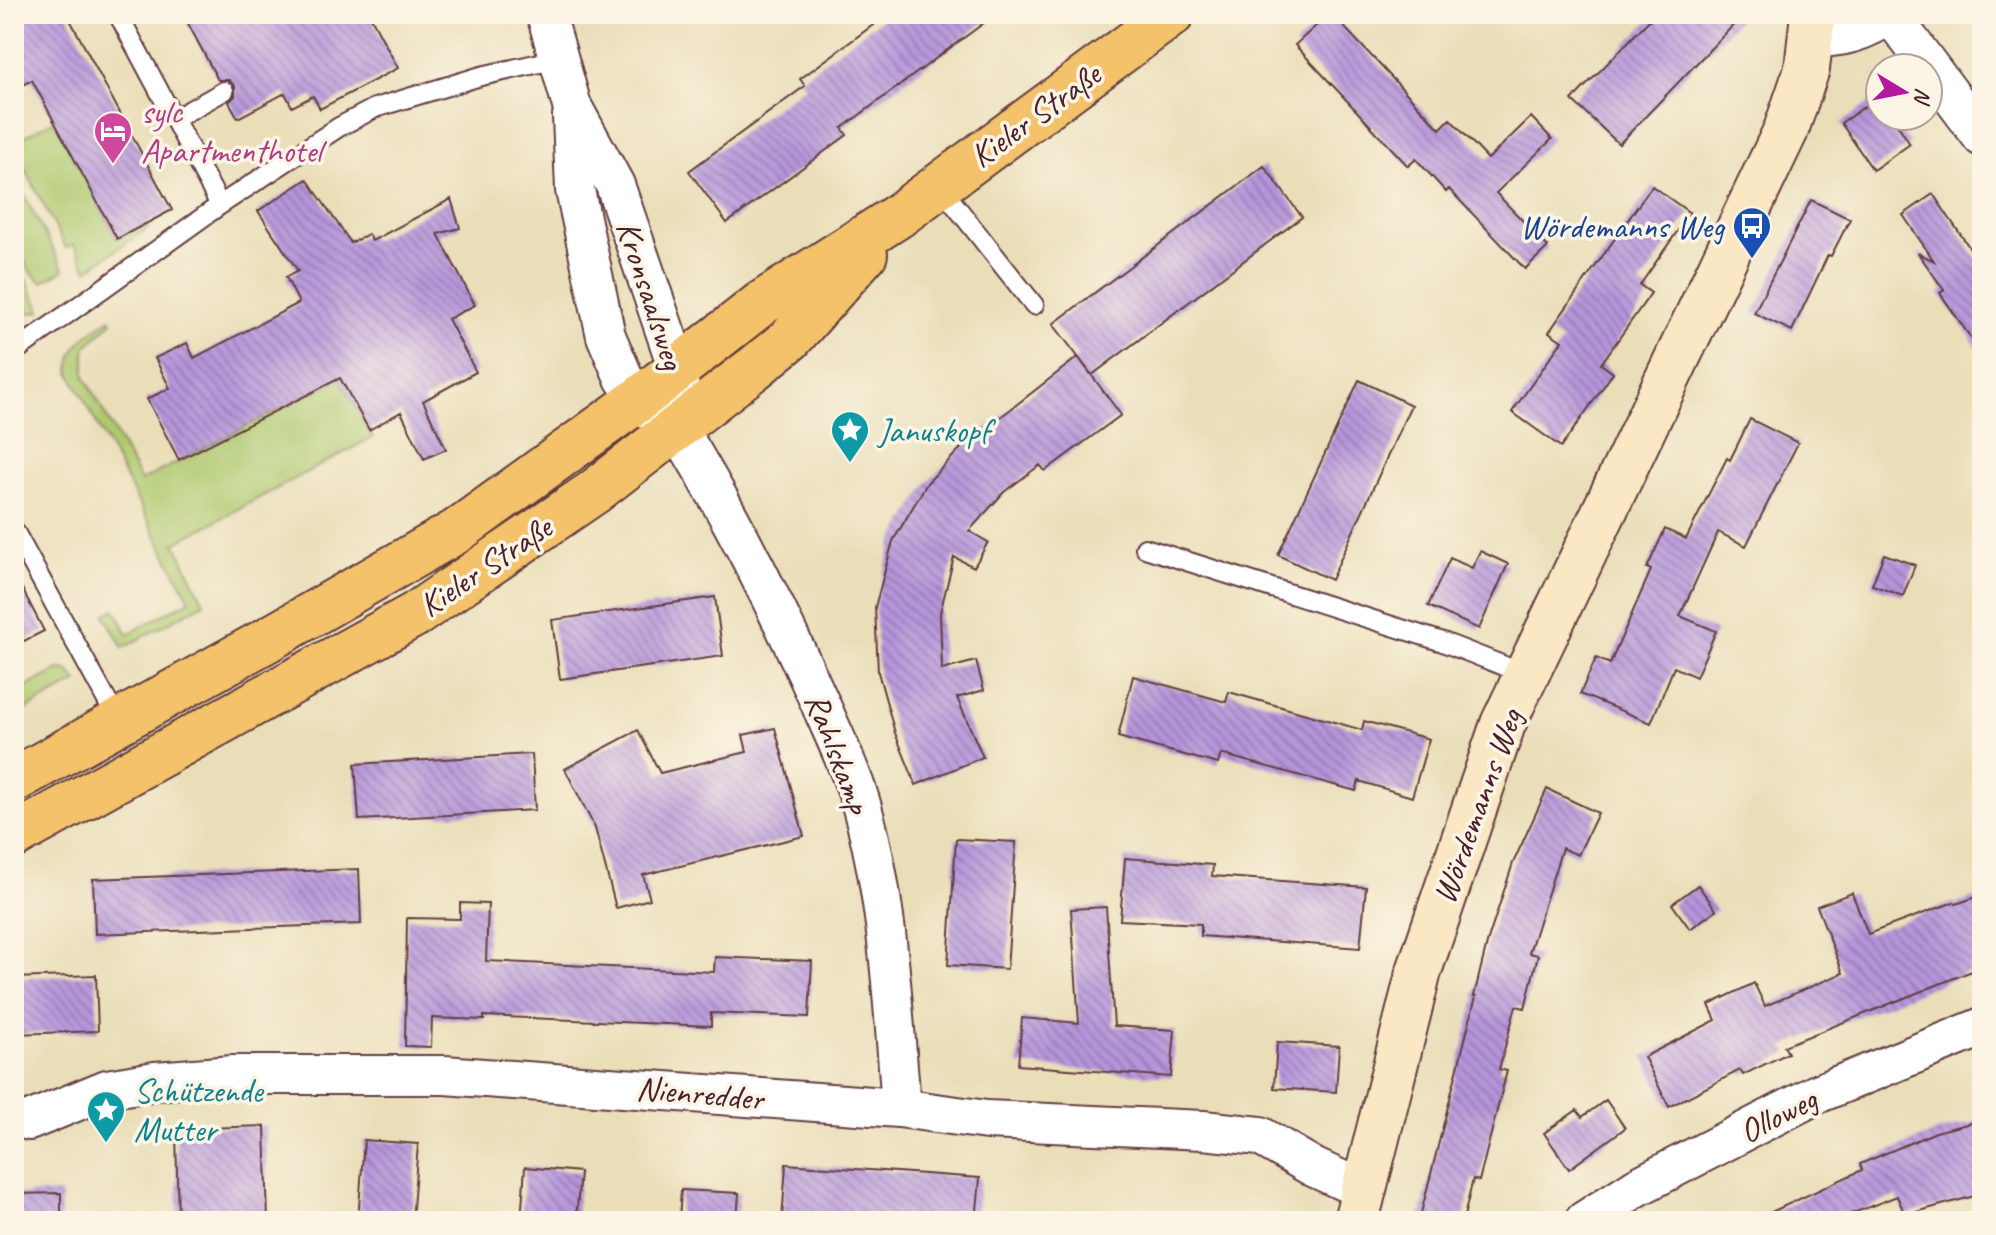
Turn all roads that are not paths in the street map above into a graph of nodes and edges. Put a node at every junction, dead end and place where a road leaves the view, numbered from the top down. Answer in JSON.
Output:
{"nodes":[{"id":1,"x":118,"y":14,"type":"edge"},
{"id":2,"x":546,"y":14,"type":"edge"},
{"id":3,"x":1172,"y":14,"type":"edge"},
{"id":4,"x":1890,"y":14,"type":"edge"},
{"id":5,"x":1812,"y":26,"type":"edge"},
{"id":6,"x":558,"y":59,"type":"junction"},
{"id":7,"x":224,"y":91,"type":"dead end"},
{"id":8,"x":572,"y":106,"type":"junction"},
{"id":9,"x":174,"y":119,"type":"junction"},
{"id":10,"x":1982,"y":137,"type":"edge"},
{"id":11,"x":939,"y":185,"type":"junction"},
{"id":12,"x":220,"y":205,"type":"junction"},
{"id":13,"x":898,"y":216,"type":"junction"},
{"id":14,"x":1034,"y":305,"type":"dead end"},
{"id":15,"x":14,"y":352,"type":"edge"},
{"id":16,"x":678,"y":369,"type":"junction"},
{"id":17,"x":638,"y":400,"type":"junction"},
{"id":18,"x":678,"y":429,"type":"junction"},
{"id":19,"x":14,"y":530,"type":"edge"},
{"id":20,"x":1145,"y":548,"type":"dead end"},
{"id":21,"x":1527,"y":675,"type":"junction"},
{"id":22,"x":118,"y":721,"type":"junction"},
{"id":23,"x":14,"y":780,"type":"edge"},
{"id":24,"x":14,"y":836,"type":"edge"},
{"id":25,"x":1982,"y":1027,"type":"edge"},
{"id":26,"x":899,"y":1108,"type":"junction"},
{"id":27,"x":29,"y":1121,"type":"dead end"},
{"id":28,"x":1359,"y":1206,"type":"edge"},
{"id":29,"x":1584,"y":1221,"type":"edge"}],
"edges":[{"from":1,"to":9,"type":"lane"},
{"from":2,"to":6,"type":"street","name":"Kronsaalsweg"},
{"from":3,"to":11,"type":"main road","name":"Kieler Straße"},
{"from":4,"to":5,"type":"street"},
{"from":4,"to":10,"type":"street"},
{"from":5,"to":21,"type":"street","name":"Wördemanns Weg"},
{"from":6,"to":8,"type":"street","name":"Kronsaalsweg"},
{"from":6,"to":12,"type":"lane"},
{"from":7,"to":9,"type":"lane"},
{"from":8,"to":16,"type":"street","name":"Kronsaalsweg"},
{"from":8,"to":17,"type":"street","name":"Kronsaalsweg"},
{"from":9,"to":12,"type":"lane"},
{"from":11,"to":13,"type":"main road","name":"Kieler Straße"},
{"from":11,"to":14,"type":"lane"},
{"from":12,"to":15,"type":"lane"},
{"from":13,"to":16,"type":"main road","name":"Kieler Straße"},
{"from":13,"to":18,"type":"main road","name":"Kieler Straße"},
{"from":16,"to":17,"type":"main road","name":"Kieler Straße"},
{"from":16,"to":18,"type":"street","name":"Kronsaalsweg"},
{"from":17,"to":18,"type":"street","name":"Kronsaalsweg"},
{"from":17,"to":22,"type":"main road","name":"Kieler Straße"},
{"from":18,"to":24,"type":"main road","name":"Kieler Straße"},
{"from":18,"to":26,"type":"street","name":"Rahlskamp"},
{"from":19,"to":22,"type":"lane"},
{"from":20,"to":21,"type":"lane"},
{"from":21,"to":28,"type":"street","name":"Wördemanns Weg"},
{"from":22,"to":23,"type":"main road","name":"Kieler Straße"},
{"from":25,"to":29,"type":"street","name":"Olloweg"},
{"from":26,"to":27,"type":"street","name":"Nienredder"},
{"from":26,"to":28,"type":"street","name":"Nienredder"}]}
